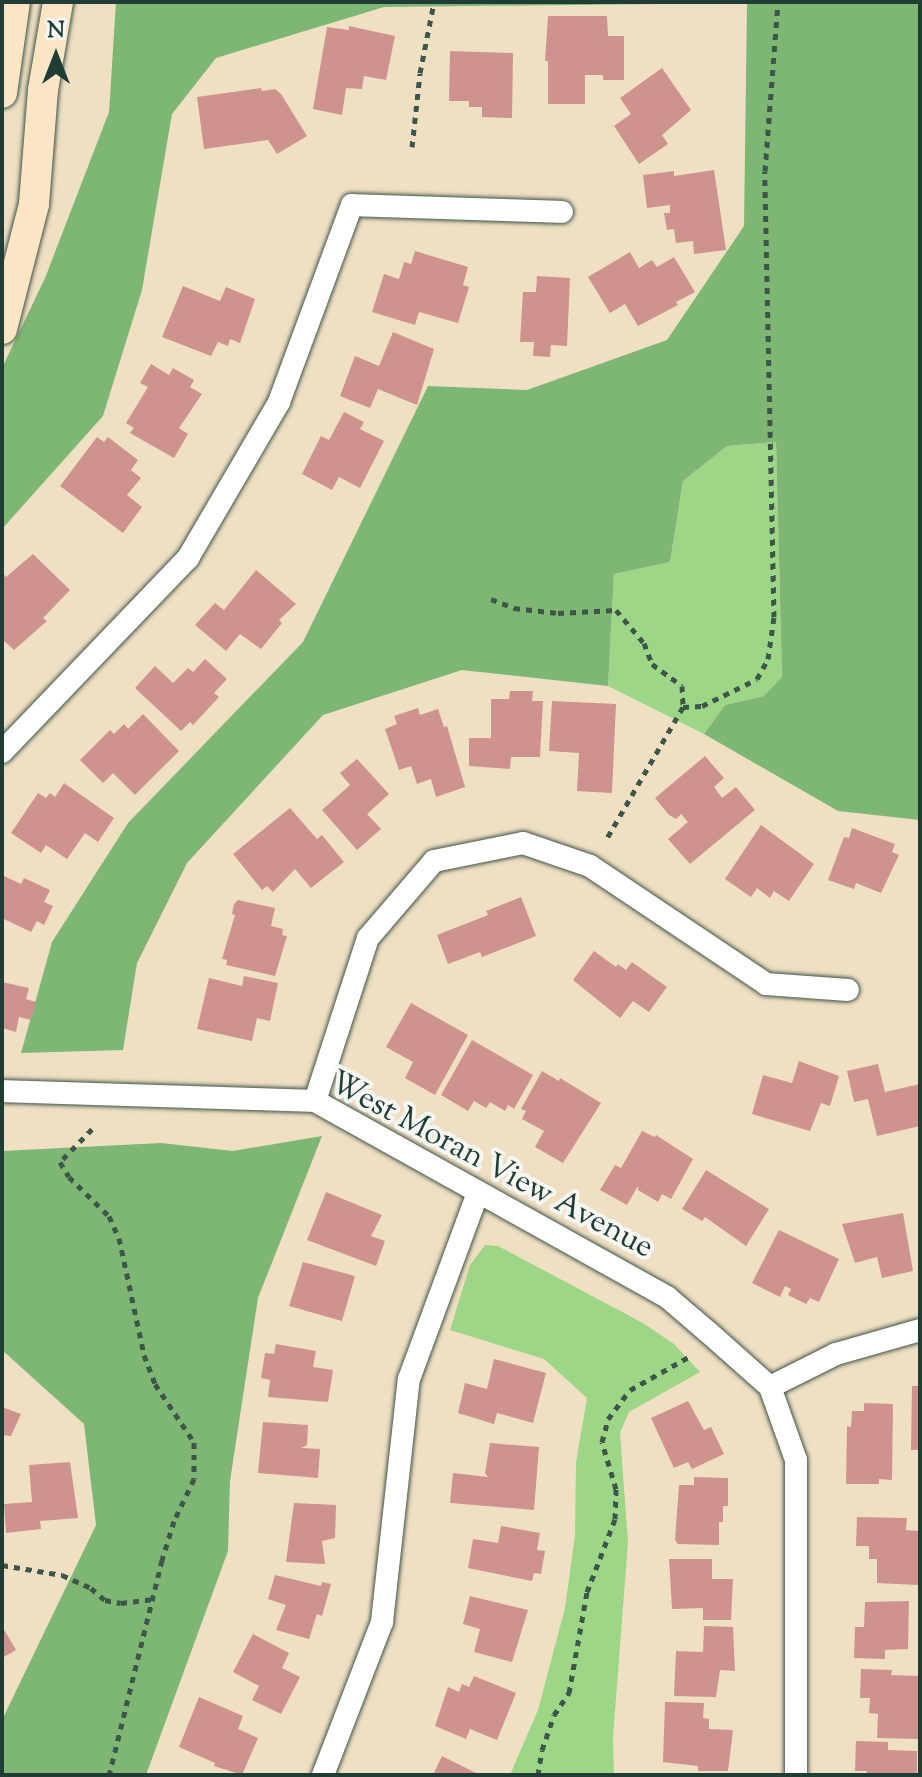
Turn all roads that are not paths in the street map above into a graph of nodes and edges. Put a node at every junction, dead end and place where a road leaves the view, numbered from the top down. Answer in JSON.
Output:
{"nodes":[{"id":1,"x":15,"y":2,"type":"edge"},
{"id":2,"x":58,"y":2,"type":"edge"},
{"id":3,"x":2,"y":93,"type":"edge"},
{"id":4,"x":562,"y":212,"type":"dead end"},
{"id":5,"x":2,"y":329,"type":"edge"},
{"id":6,"x":2,"y":752,"type":"edge"},
{"id":7,"x":848,"y":990,"type":"dead end"},
{"id":8,"x":2,"y":1091,"type":"edge"},
{"id":9,"x":315,"y":1101,"type":"junction"},
{"id":10,"x":478,"y":1192,"type":"junction"},
{"id":11,"x":920,"y":1330,"type":"edge"},
{"id":12,"x":770,"y":1387,"type":"junction"},
{"id":13,"x":323,"y":1775,"type":"edge"},
{"id":14,"x":796,"y":1775,"type":"edge"}],
"edges":[{"from":1,"to":3,"type":"street"},
{"from":2,"to":5,"type":"street"},
{"from":4,"to":6,"type":"street"},
{"from":7,"to":9,"type":"street"},
{"from":8,"to":9,"type":"street","name":"West Moran View Avenue"},
{"from":9,"to":10,"type":"street","name":"West Moran View Avenue"},
{"from":10,"to":12,"type":"street","name":"West Moran View Avenue"},
{"from":10,"to":13,"type":"street"},
{"from":11,"to":12,"type":"street"},
{"from":12,"to":14,"type":"street"}]}
